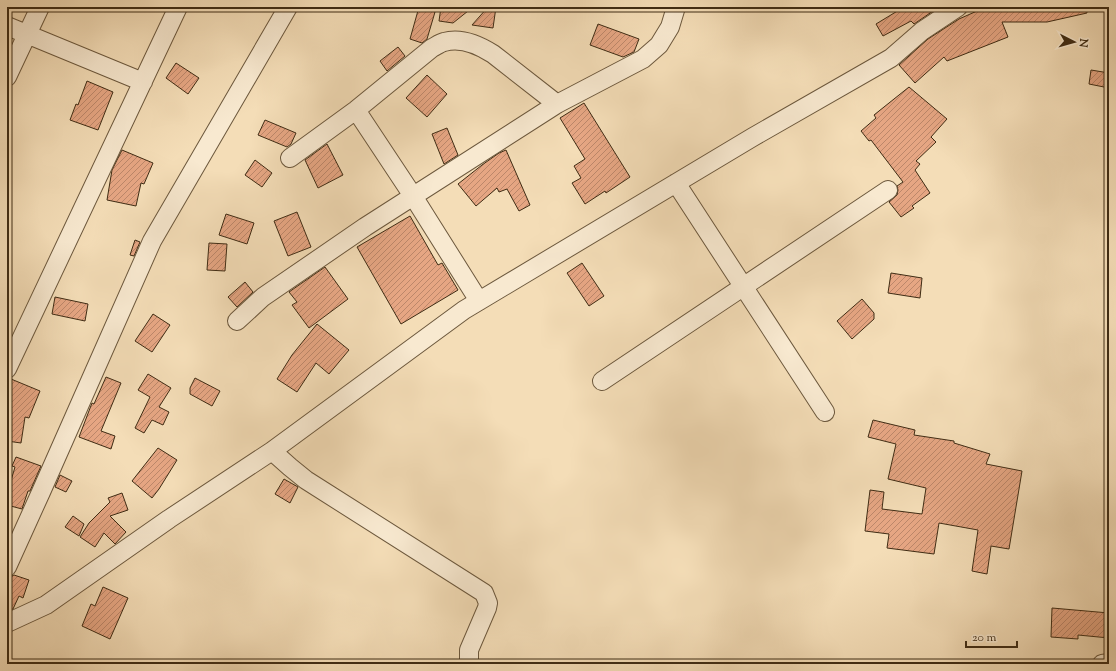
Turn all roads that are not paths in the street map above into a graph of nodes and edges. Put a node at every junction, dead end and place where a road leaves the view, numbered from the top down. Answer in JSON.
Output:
{"nodes":[{"id":1,"x":40,"y":7,"type":"edge"},
{"id":2,"x":178,"y":7,"type":"edge"},
{"id":3,"x":288,"y":7,"type":"edge"},
{"id":4,"x":676,"y":7,"type":"edge"},
{"id":5,"x":958,"y":7,"type":"edge"},
{"id":6,"x":7,"y":26,"type":"edge"},
{"id":7,"x":27,"y":34,"type":"junction"},
{"id":8,"x":7,"y":77,"type":"edge"},
{"id":9,"x":143,"y":82,"type":"junction"},
{"id":10,"x":557,"y":104,"type":"junction"},
{"id":11,"x":356,"y":110,"type":"junction"},
{"id":12,"x":290,"y":158,"type":"dead end"},
{"id":13,"x":676,"y":183,"type":"junction"},
{"id":14,"x":888,"y":190,"type":"dead end"},
{"id":15,"x":414,"y":196,"type":"junction"},
{"id":16,"x":743,"y":287,"type":"junction"},
{"id":17,"x":478,"y":301,"type":"junction"},
{"id":18,"x":237,"y":321,"type":"dead end"},
{"id":19,"x":7,"y":369,"type":"edge"},
{"id":20,"x":602,"y":381,"type":"dead end"},
{"id":21,"x":825,"y":412,"type":"dead end"},
{"id":22,"x":272,"y":451,"type":"junction"},
{"id":23,"x":7,"y":567,"type":"edge"},
{"id":24,"x":7,"y":623,"type":"edge"},
{"id":25,"x":1109,"y":663,"type":"edge"},
{"id":26,"x":468,"y":664,"type":"edge"},
{"id":27,"x":1102,"y":664,"type":"edge"}],
"edges":[{"from":1,"to":7,"type":"street"},
{"from":2,"to":9,"type":"street"},
{"from":3,"to":23,"type":"street"},
{"from":4,"to":10,"type":"street"},
{"from":5,"to":13,"type":"street"},
{"from":6,"to":7,"type":"street"},
{"from":7,"to":8,"type":"street"},
{"from":7,"to":9,"type":"street"},
{"from":9,"to":19,"type":"street"},
{"from":10,"to":11,"type":"street"},
{"from":10,"to":15,"type":"street"},
{"from":11,"to":12,"type":"street"},
{"from":11,"to":15,"type":"street"},
{"from":13,"to":16,"type":"street"},
{"from":13,"to":17,"type":"street"},
{"from":14,"to":16,"type":"street"},
{"from":15,"to":17,"type":"street"},
{"from":15,"to":18,"type":"street"},
{"from":16,"to":20,"type":"street"},
{"from":16,"to":21,"type":"street"},
{"from":17,"to":22,"type":"street"},
{"from":22,"to":24,"type":"street"},
{"from":22,"to":26,"type":"street"},
{"from":25,"to":27,"type":"street"}]}
